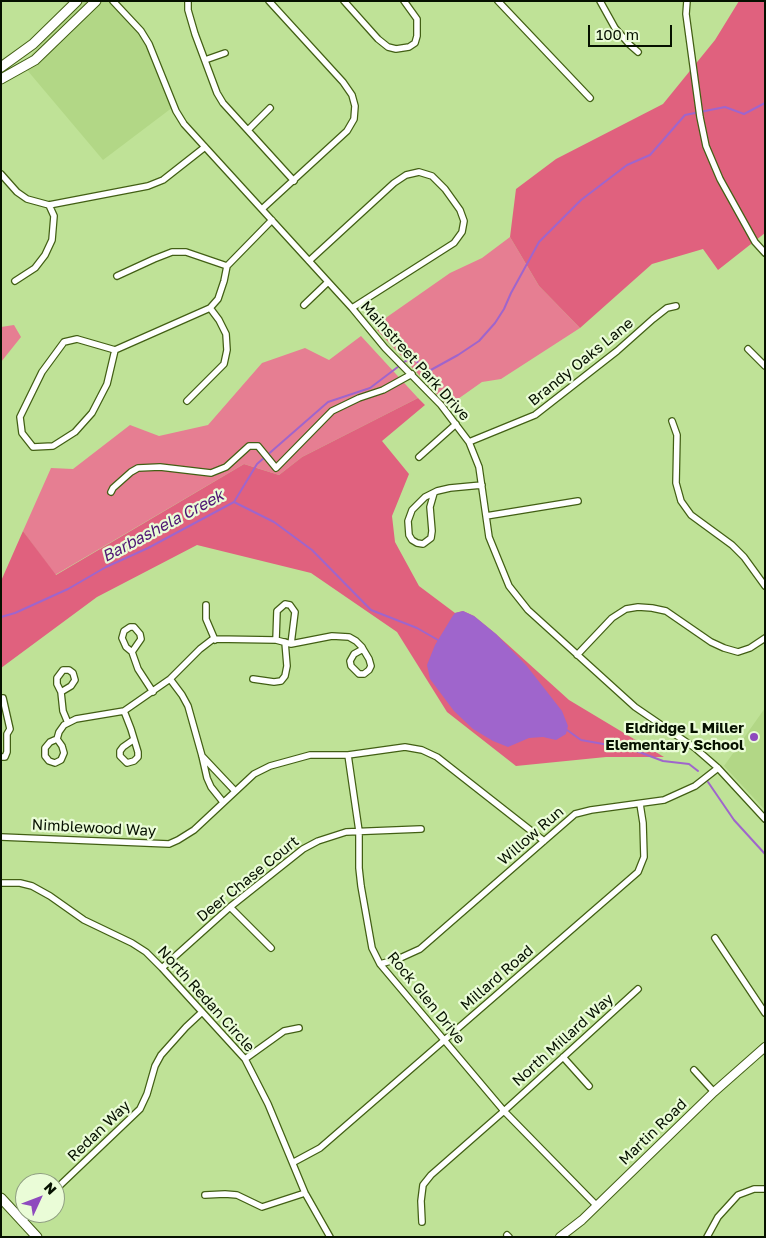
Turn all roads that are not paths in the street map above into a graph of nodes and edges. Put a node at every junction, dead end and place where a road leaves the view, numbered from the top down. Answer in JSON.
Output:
{"nodes":[{"id":1,"x":77,"y":1,"type":"edge"},
{"id":2,"x":96,"y":1,"type":"edge"},
{"id":3,"x":113,"y":1,"type":"edge"},
{"id":4,"x":188,"y":1,"type":"edge"},
{"id":5,"x":270,"y":1,"type":"edge"},
{"id":6,"x":344,"y":1,"type":"edge"},
{"id":7,"x":404,"y":1,"type":"edge"},
{"id":8,"x":498,"y":1,"type":"edge"},
{"id":9,"x":600,"y":1,"type":"edge"},
{"id":10,"x":687,"y":1,"type":"edge"},
{"id":11,"x":638,"y":52,"type":"dead end"},
{"id":12,"x":225,"y":53,"type":"dead end"},
{"id":13,"x":205,"y":60,"type":"junction"},
{"id":14,"x":1,"y":66,"type":"edge"},
{"id":15,"x":1,"y":79,"type":"edge"},
{"id":16,"x":590,"y":98,"type":"dead end"},
{"id":17,"x":270,"y":108,"type":"dead end"},
{"id":18,"x":248,"y":130,"type":"junction"},
{"id":19,"x":205,"y":147,"type":"junction"},
{"id":20,"x":1,"y":174,"type":"edge"},
{"id":21,"x":294,"y":181,"type":"junction"},
{"id":22,"x":49,"y":205,"type":"junction"},
{"id":23,"x":262,"y":209,"type":"junction"},
{"id":24,"x":272,"y":220,"type":"junction"},
{"id":25,"x":765,"y":253,"type":"edge"},
{"id":26,"x":309,"y":261,"type":"junction"},
{"id":27,"x":227,"y":266,"type":"junction"},
{"id":28,"x":117,"y":276,"type":"dead end"},
{"id":29,"x":15,"y":281,"type":"dead end"},
{"id":30,"x":328,"y":282,"type":"junction"},
{"id":31,"x":304,"y":305,"type":"dead end"},
{"id":32,"x":676,"y":306,"type":"dead end"},
{"id":33,"x":210,"y":308,"type":"junction"},
{"id":34,"x":352,"y":308,"type":"junction"},
{"id":35,"x":748,"y":349,"type":"dead end"},
{"id":36,"x":115,"y":350,"type":"junction"},
{"id":37,"x":765,"y":366,"type":"edge"},
{"id":38,"x":412,"y":374,"type":"junction"},
{"id":39,"x":187,"y":401,"type":"dead end"},
{"id":40,"x":672,"y":421,"type":"dead end"},
{"id":41,"x":456,"y":424,"type":"junction"},
{"id":42,"x":469,"y":442,"type":"junction"},
{"id":43,"x":419,"y":457,"type":"dead end"},
{"id":44,"x":482,"y":485,"type":"junction"},
{"id":45,"x":111,"y":492,"type":"dead end"},
{"id":46,"x":434,"y":493,"type":"junction"},
{"id":47,"x":578,"y":501,"type":"dead end"},
{"id":48,"x":486,"y":516,"type":"junction"},
{"id":49,"x":765,"y":586,"type":"edge"},
{"id":50,"x":206,"y":605,"type":"dead end"},
{"id":51,"x":765,"y":638,"type":"edge"},
{"id":52,"x":215,"y":640,"type":"junction"},
{"id":53,"x":276,"y":640,"type":"junction"},
{"id":54,"x":288,"y":643,"type":"junction"},
{"id":55,"x":363,"y":649,"type":"dead end"},
{"id":56,"x":132,"y":652,"type":"dead end"},
{"id":57,"x":577,"y":655,"type":"junction"},
{"id":58,"x":170,"y":679,"type":"junction"},
{"id":59,"x":253,"y":679,"type":"dead end"},
{"id":60,"x":61,"y":692,"type":"dead end"},
{"id":61,"x":152,"y":692,"type":"junction"},
{"id":62,"x":3,"y":698,"type":"dead end"},
{"id":63,"x":124,"y":711,"type":"junction"},
{"id":64,"x":68,"y":723,"type":"junction"},
{"id":65,"x":4,"y":735,"type":"edge"},
{"id":66,"x":57,"y":739,"type":"dead end"},
{"id":67,"x":133,"y":740,"type":"dead end"},
{"id":68,"x":348,"y":754,"type":"junction"},
{"id":69,"x":202,"y":756,"type":"junction"},
{"id":70,"x":1,"y":757,"type":"edge"},
{"id":71,"x":718,"y":768,"type":"junction"},
{"id":72,"x":235,"y":791,"type":"junction"},
{"id":73,"x":223,"y":802,"type":"junction"},
{"id":74,"x":640,"y":804,"type":"junction"},
{"id":75,"x":765,"y":819,"type":"edge"},
{"id":76,"x":421,"y":830,"type":"dead end"},
{"id":77,"x":360,"y":831,"type":"junction"},
{"id":78,"x":1,"y":837,"type":"edge"},
{"id":79,"x":544,"y":842,"type":"junction"},
{"id":80,"x":1,"y":882,"type":"edge"},
{"id":81,"x":230,"y":907,"type":"junction"},
{"id":82,"x":715,"y":938,"type":"dead end"},
{"id":83,"x":271,"y":948,"type":"dead end"},
{"id":84,"x":380,"y":964,"type":"junction"},
{"id":85,"x":162,"y":968,"type":"junction"},
{"id":86,"x":638,"y":988,"type":"dead end"},
{"id":87,"x":201,"y":1013,"type":"junction"},
{"id":88,"x":765,"y":1013,"type":"edge"},
{"id":89,"x":299,"y":1028,"type":"dead end"},
{"id":90,"x":444,"y":1041,"type":"junction"},
{"id":91,"x":765,"y":1047,"type":"edge"},
{"id":92,"x":562,"y":1057,"type":"junction"},
{"id":93,"x":245,"y":1059,"type":"junction"},
{"id":94,"x":694,"y":1070,"type":"dead end"},
{"id":95,"x":589,"y":1086,"type":"dead end"},
{"id":96,"x":714,"y":1092,"type":"junction"},
{"id":97,"x":504,"y":1111,"type":"junction"},
{"id":98,"x":294,"y":1162,"type":"junction"},
{"id":99,"x":65,"y":1180,"type":"edge"},
{"id":100,"x":765,"y":1189,"type":"edge"},
{"id":101,"x":305,"y":1193,"type":"junction"},
{"id":102,"x":205,"y":1195,"type":"dead end"},
{"id":103,"x":1,"y":1198,"type":"edge"},
{"id":104,"x":596,"y":1205,"type":"junction"},
{"id":105,"x":15,"y":1213,"type":"edge"},
{"id":106,"x":422,"y":1222,"type":"dead end"},
{"id":107,"x":24,"y":1223,"type":"edge"},
{"id":108,"x":36,"y":1237,"type":"edge"},
{"id":109,"x":330,"y":1237,"type":"edge"},
{"id":110,"x":560,"y":1237,"type":"edge"},
{"id":111,"x":707,"y":1237,"type":"edge"}],
"edges":[{"from":1,"to":14,"type":"main road"},
{"from":2,"to":15,"type":"main road"},
{"from":3,"to":19,"type":"street","name":"Mainstreet Park Drive"},
{"from":4,"to":13,"type":"street"},
{"from":5,"to":21,"type":"street"},
{"from":6,"to":7,"type":"street"},
{"from":8,"to":16,"type":"street"},
{"from":9,"to":11,"type":"street"},
{"from":10,"to":25,"type":"street"},
{"from":12,"to":13,"type":"street"},
{"from":13,"to":18,"type":"street"},
{"from":17,"to":18,"type":"street"},
{"from":18,"to":21,"type":"street"},
{"from":19,"to":22,"type":"street"},
{"from":19,"to":23,"type":"street","name":"Mainstreet Park Drive"},
{"from":20,"to":22,"type":"street"},
{"from":21,"to":23,"type":"street"},
{"from":22,"to":29,"type":"street"},
{"from":23,"to":24,"type":"street","name":"Mainstreet Park Drive"},
{"from":24,"to":26,"type":"street","name":"Mainstreet Park Drive"},
{"from":24,"to":27,"type":"street"},
{"from":26,"to":30,"type":"street","name":"Mainstreet Park Drive"},
{"from":26,"to":34,"type":"street"},
{"from":27,"to":28,"type":"street"},
{"from":27,"to":33,"type":"street"},
{"from":30,"to":31,"type":"street"},
{"from":30,"to":34,"type":"street","name":"Mainstreet Park Drive"},
{"from":32,"to":42,"type":"street","name":"Brandy Oaks Lane"},
{"from":33,"to":36,"type":"street"},
{"from":33,"to":39,"type":"street"},
{"from":34,"to":38,"type":"street","name":"Mainstreet Park Drive"},
{"from":35,"to":37,"type":"street"},
{"from":36,"to":36,"type":"street"},
{"from":38,"to":41,"type":"street","name":"Mainstreet Park Drive"},
{"from":38,"to":45,"type":"street"},
{"from":40,"to":49,"type":"street"},
{"from":41,"to":42,"type":"street","name":"Mainstreet Park Drive"},
{"from":41,"to":43,"type":"street"},
{"from":42,"to":44,"type":"street","name":"Mainstreet Park Drive"},
{"from":44,"to":46,"type":"street"},
{"from":44,"to":48,"type":"street","name":"Mainstreet Park Drive"},
{"from":46,"to":46,"type":"street"},
{"from":47,"to":48,"type":"street"},
{"from":48,"to":57,"type":"street","name":"Mainstreet Park Drive"},
{"from":50,"to":52,"type":"street"},
{"from":51,"to":57,"type":"street"},
{"from":52,"to":53,"type":"street"},
{"from":52,"to":58,"type":"street"},
{"from":53,"to":54,"type":"street"},
{"from":53,"to":54,"type":"street"},
{"from":54,"to":55,"type":"street"},
{"from":54,"to":59,"type":"street"},
{"from":56,"to":61,"type":"street"},
{"from":57,"to":71,"type":"street","name":"Mainstreet Park Drive"},
{"from":58,"to":61,"type":"street"},
{"from":58,"to":69,"type":"street"},
{"from":60,"to":64,"type":"street"},
{"from":61,"to":63,"type":"street"},
{"from":62,"to":65,"type":"street"},
{"from":63,"to":64,"type":"street"},
{"from":63,"to":67,"type":"street"},
{"from":64,"to":66,"type":"street"},
{"from":65,"to":70,"type":"street"},
{"from":68,"to":72,"type":"street","name":"Nimblewood Way"},
{"from":68,"to":77,"type":"street","name":"Rock Glen Drive"},
{"from":68,"to":79,"type":"street","name":"Nimblewood Way"},
{"from":69,"to":72,"type":"street"},
{"from":69,"to":73,"type":"street"},
{"from":71,"to":74,"type":"street","name":"Willow Run"},
{"from":71,"to":75,"type":"street","name":"Mainstreet Park Drive"},
{"from":72,"to":73,"type":"street","name":"Nimblewood Way"},
{"from":73,"to":78,"type":"street","name":"Nimblewood Way"},
{"from":74,"to":79,"type":"street","name":"Willow Run"},
{"from":74,"to":90,"type":"street","name":"Millard Road"},
{"from":76,"to":77,"type":"street","name":"Deer Chase Court"},
{"from":77,"to":81,"type":"street","name":"Deer Chase Court"},
{"from":77,"to":84,"type":"street","name":"Rock Glen Drive"},
{"from":79,"to":84,"type":"street","name":"Willow Run"},
{"from":80,"to":85,"type":"street","name":"North Redan Circle"},
{"from":81,"to":83,"type":"street"},
{"from":81,"to":85,"type":"street","name":"Deer Chase Court"},
{"from":82,"to":88,"type":"street"},
{"from":84,"to":90,"type":"street","name":"Rock Glen Drive"},
{"from":85,"to":87,"type":"street","name":"North Redan Circle"},
{"from":86,"to":92,"type":"street","name":"North Millard Way"},
{"from":87,"to":93,"type":"street","name":"North Redan Circle"},
{"from":87,"to":99,"type":"street","name":"Redan Way"},
{"from":89,"to":93,"type":"street"},
{"from":90,"to":97,"type":"street","name":"Rock Glen Drive"},
{"from":90,"to":98,"type":"street","name":"Millard Road"},
{"from":91,"to":96,"type":"street","name":"Martin Road"},
{"from":92,"to":95,"type":"street"},
{"from":92,"to":97,"type":"street","name":"North Millard Way"},
{"from":93,"to":98,"type":"street","name":"North Redan Circle"},
{"from":94,"to":96,"type":"street"},
{"from":96,"to":104,"type":"street","name":"Martin Road"},
{"from":97,"to":104,"type":"street","name":"Rock Glen Drive"},
{"from":97,"to":106,"type":"street","name":"North Millard Way"},
{"from":98,"to":101,"type":"street","name":"North Redan Circle"},
{"from":100,"to":111,"type":"street"},
{"from":101,"to":102,"type":"street"},
{"from":101,"to":109,"type":"street","name":"North Redan Circle"},
{"from":103,"to":105,"type":"main road"},
{"from":104,"to":110,"type":"street","name":"Martin Road"},
{"from":107,"to":108,"type":"main road"}]}
